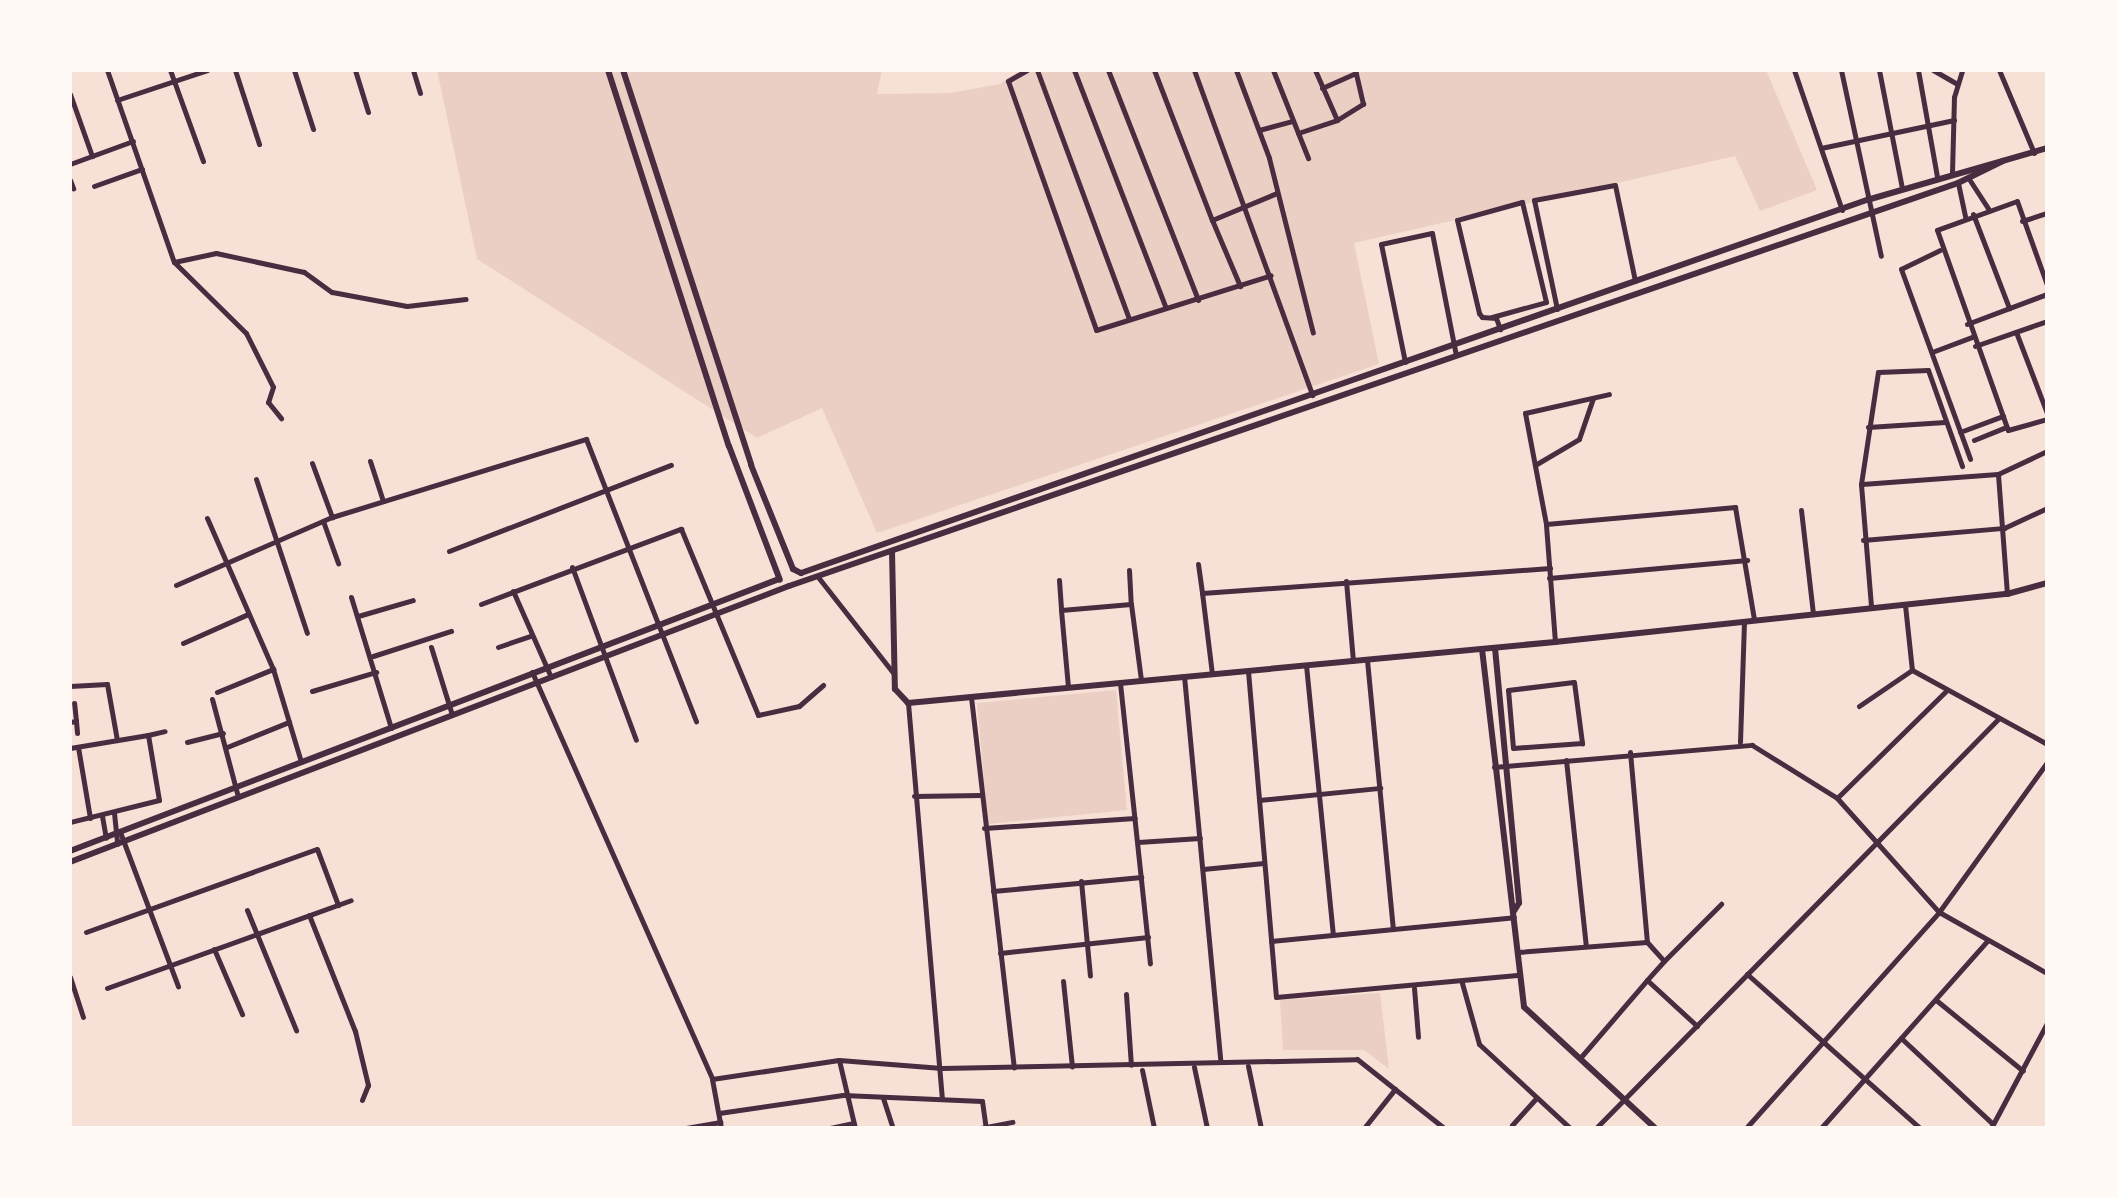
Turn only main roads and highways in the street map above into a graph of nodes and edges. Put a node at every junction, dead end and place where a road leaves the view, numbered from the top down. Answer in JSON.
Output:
{"nodes":[{"id":1,"x":608,"y":70,"type":"edge"},
{"id":2,"x":622,"y":70,"type":"edge"},
{"id":3,"x":2047,"y":148,"type":"edge"},
{"id":4,"x":2004,"y":161,"type":"junction"},
{"id":5,"x":662,"y":200,"type":"junction"},
{"id":6,"x":648,"y":205,"type":"junction"},
{"id":7,"x":1111,"y":465,"type":"junction"},
{"id":8,"x":1115,"y":474,"type":"junction"},
{"id":9,"x":892,"y":551,"type":"junction"},
{"id":10,"x":779,"y":579,"type":"junction"},
{"id":11,"x":2047,"y":583,"type":"edge"},
{"id":12,"x":789,"y":586,"type":"junction"},
{"id":13,"x":1496,"y":648,"type":"junction"},
{"id":14,"x":1482,"y":649,"type":"junction"},
{"id":15,"x":70,"y":852,"type":"edge"},
{"id":16,"x":70,"y":862,"type":"edge"},
{"id":17,"x":1514,"y":914,"type":"junction"},
{"id":18,"x":1655,"y":1128,"type":"edge"}],
"edges":[{"from":1,"to":6,"type":"main road"},
{"from":2,"to":5,"type":"main road"},
{"from":3,"to":4,"type":"main road"},
{"from":4,"to":7,"type":"main road"},
{"from":4,"to":8,"type":"main road"},
{"from":5,"to":6,"type":"main road"},
{"from":5,"to":7,"type":"main road"},
{"from":6,"to":10,"type":"main road"},
{"from":7,"to":8,"type":"main road"},
{"from":8,"to":9,"type":"main road"},
{"from":9,"to":12,"type":"main road"},
{"from":9,"to":14,"type":"main road"},
{"from":10,"to":12,"type":"main road"},
{"from":10,"to":15,"type":"main road"},
{"from":11,"to":13,"type":"main road"},
{"from":12,"to":16,"type":"main road"},
{"from":13,"to":14,"type":"main road"},
{"from":13,"to":17,"type":"main road"},
{"from":14,"to":17,"type":"main road"},
{"from":17,"to":18,"type":"main road"}]}
